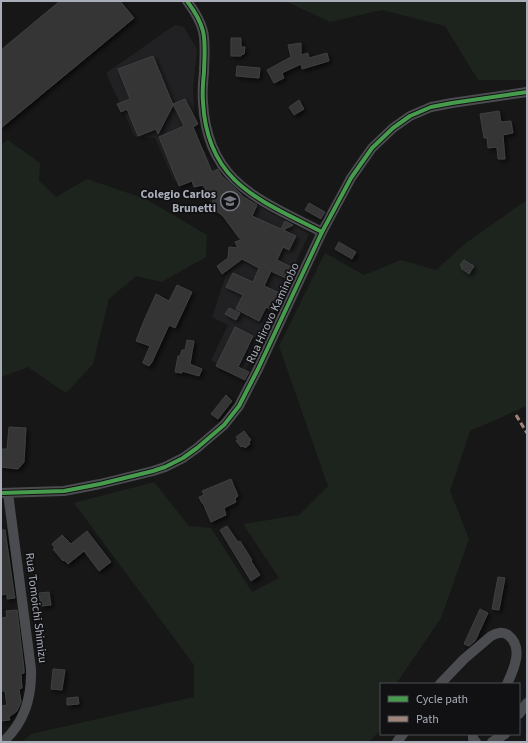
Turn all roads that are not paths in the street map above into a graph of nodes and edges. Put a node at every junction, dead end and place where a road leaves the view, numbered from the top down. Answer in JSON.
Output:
{"nodes":[{"id":1,"x":187,"y":1,"type":"edge"},
{"id":2,"x":527,"y":92,"type":"edge"},
{"id":3,"x":322,"y":232,"type":"junction"},
{"id":4,"x":4,"y":493,"type":"edge"},
{"id":5,"x":441,"y":683,"type":"edge"},
{"id":6,"x":507,"y":683,"type":"edge"},
{"id":7,"x":527,"y":703,"type":"edge"},
{"id":8,"x":520,"y":713,"type":"edge"},
{"id":9,"x":503,"y":735,"type":"edge"},
{"id":10,"x":3,"y":742,"type":"edge"},
{"id":11,"x":492,"y":742,"type":"edge"}],
"edges":[{"from":1,"to":3,"type":"street"},
{"from":2,"to":3,"type":"street","name":"Rua Hirovo Kaminobo"},
{"from":3,"to":4,"type":"street","name":"Rua Hirovo Kaminobo"},
{"from":4,"to":10,"type":"street","name":"Rua Tomoichi Shimizu"},
{"from":5,"to":6,"type":"street"},
{"from":7,"to":8,"type":"street"},
{"from":9,"to":11,"type":"street"}]}
